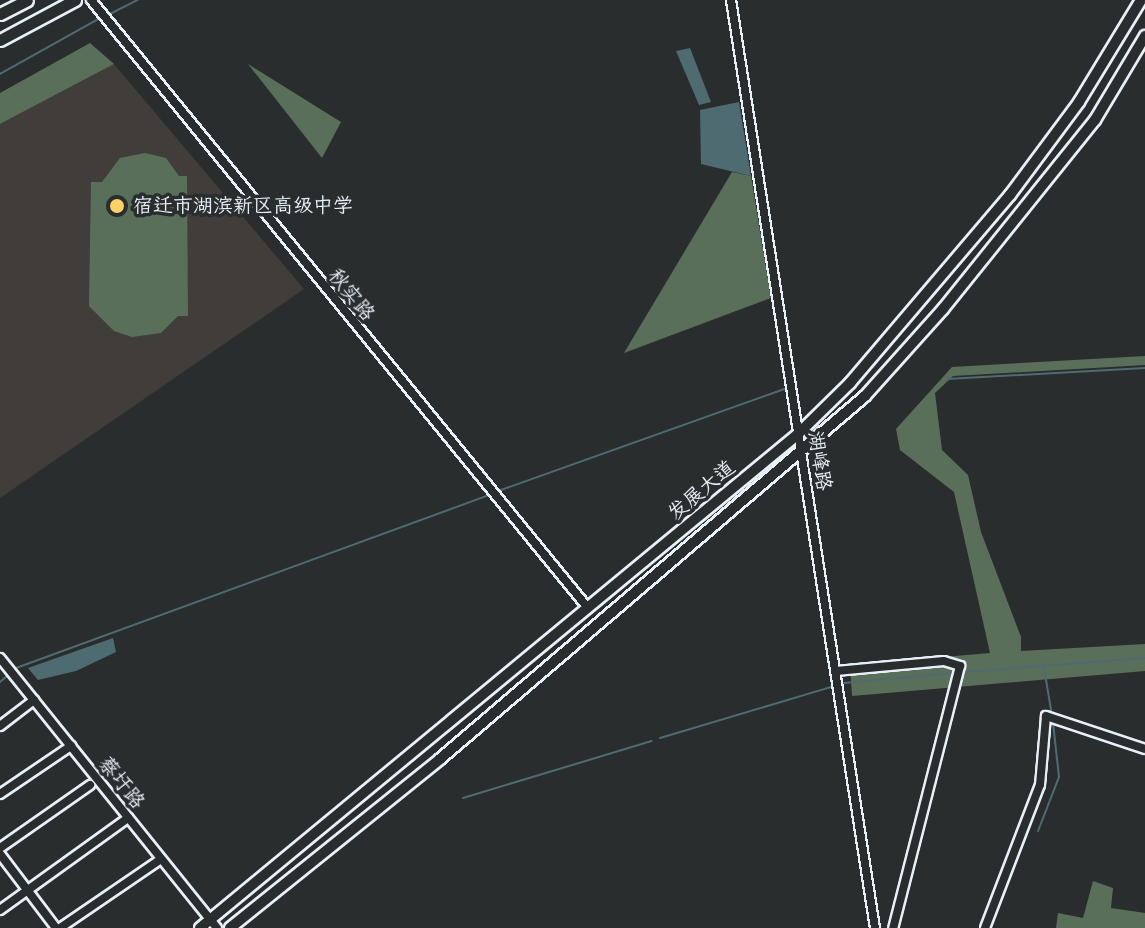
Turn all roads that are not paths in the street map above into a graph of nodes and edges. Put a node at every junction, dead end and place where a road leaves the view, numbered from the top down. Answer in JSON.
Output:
{"nodes":[{"id":1,"x":27,"y":0,"type":"edge"},
{"id":2,"x":75,"y":0,"type":"edge"},
{"id":3,"x":91,"y":0,"type":"edge"},
{"id":4,"x":731,"y":0,"type":"edge"},
{"id":5,"x":1141,"y":0,"type":"edge"},
{"id":6,"x":0,"y":14,"type":"edge"},
{"id":7,"x":1145,"y":36,"type":"edge"},
{"id":8,"x":0,"y":40,"type":"edge"},
{"id":9,"x":798,"y":434,"type":"junction"},
{"id":10,"x":801,"y":454,"type":"junction"},
{"id":11,"x":588,"y":608,"type":"junction"},
{"id":12,"x":0,"y":658,"type":"edge"},
{"id":13,"x":836,"y":671,"type":"junction"},
{"id":14,"x":34,"y":700,"type":"junction"},
{"id":15,"x":0,"y":726,"type":"edge"},
{"id":16,"x":71,"y":746,"type":"junction"},
{"id":17,"x":1145,"y":749,"type":"edge"},
{"id":18,"x":90,"y":785,"type":"dead end"},
{"id":19,"x":0,"y":794,"type":"edge"},
{"id":20,"x":128,"y":818,"type":"junction"},
{"id":21,"x":0,"y":848,"type":"edge"},
{"id":22,"x":0,"y":854,"type":"edge"},
{"id":23,"x":161,"y":859,"type":"junction"},
{"id":24,"x":27,"y":890,"type":"junction"},
{"id":25,"x":0,"y":910,"type":"edge"},
{"id":26,"x":213,"y":924,"type":"edge"},
{"id":27,"x":58,"y":928,"type":"edge"},
{"id":28,"x":200,"y":928,"type":"edge"},
{"id":29,"x":230,"y":928,"type":"edge"},
{"id":30,"x":875,"y":928,"type":"edge"},
{"id":31,"x":893,"y":928,"type":"edge"},
{"id":32,"x":985,"y":928,"type":"edge"}],
"edges":[{"from":1,"to":6,"type":"highway"},
{"from":2,"to":8,"type":"highway"},
{"from":3,"to":11,"type":"street","name":"秋实路"},
{"from":4,"to":9,"type":"street","name":"湖峰路"},
{"from":5,"to":9,"type":"main road","name":"发展大道"},
{"from":7,"to":10,"type":"main road","name":"发展大道"},
{"from":9,"to":10,"type":"street","name":"湖峰路"},
{"from":9,"to":11,"type":"main road","name":"发展大道"},
{"from":10,"to":13,"type":"street","name":"湖峰路"},
{"from":10,"to":29,"type":"main road","name":"发展大道"},
{"from":11,"to":26,"type":"main road","name":"发展大道"},
{"from":12,"to":14,"type":"street","name":"蔡圩路"},
{"from":13,"to":30,"type":"street","name":"湖峰路"},
{"from":13,"to":31,"type":"street"},
{"from":14,"to":15,"type":"street"},
{"from":14,"to":16,"type":"street","name":"蔡圩路"},
{"from":16,"to":19,"type":"street"},
{"from":16,"to":20,"type":"street","name":"蔡圩路"},
{"from":17,"to":32,"type":"street"},
{"from":18,"to":21,"type":"street"},
{"from":20,"to":23,"type":"street","name":"蔡圩路"},
{"from":20,"to":24,"type":"street"},
{"from":22,"to":24,"type":"street"},
{"from":23,"to":26,"type":"street","name":"蔡圩路"},
{"from":23,"to":27,"type":"street"},
{"from":24,"to":25,"type":"street"},
{"from":24,"to":27,"type":"street"},
{"from":26,"to":28,"type":"main road","name":"发展大道"}]}
